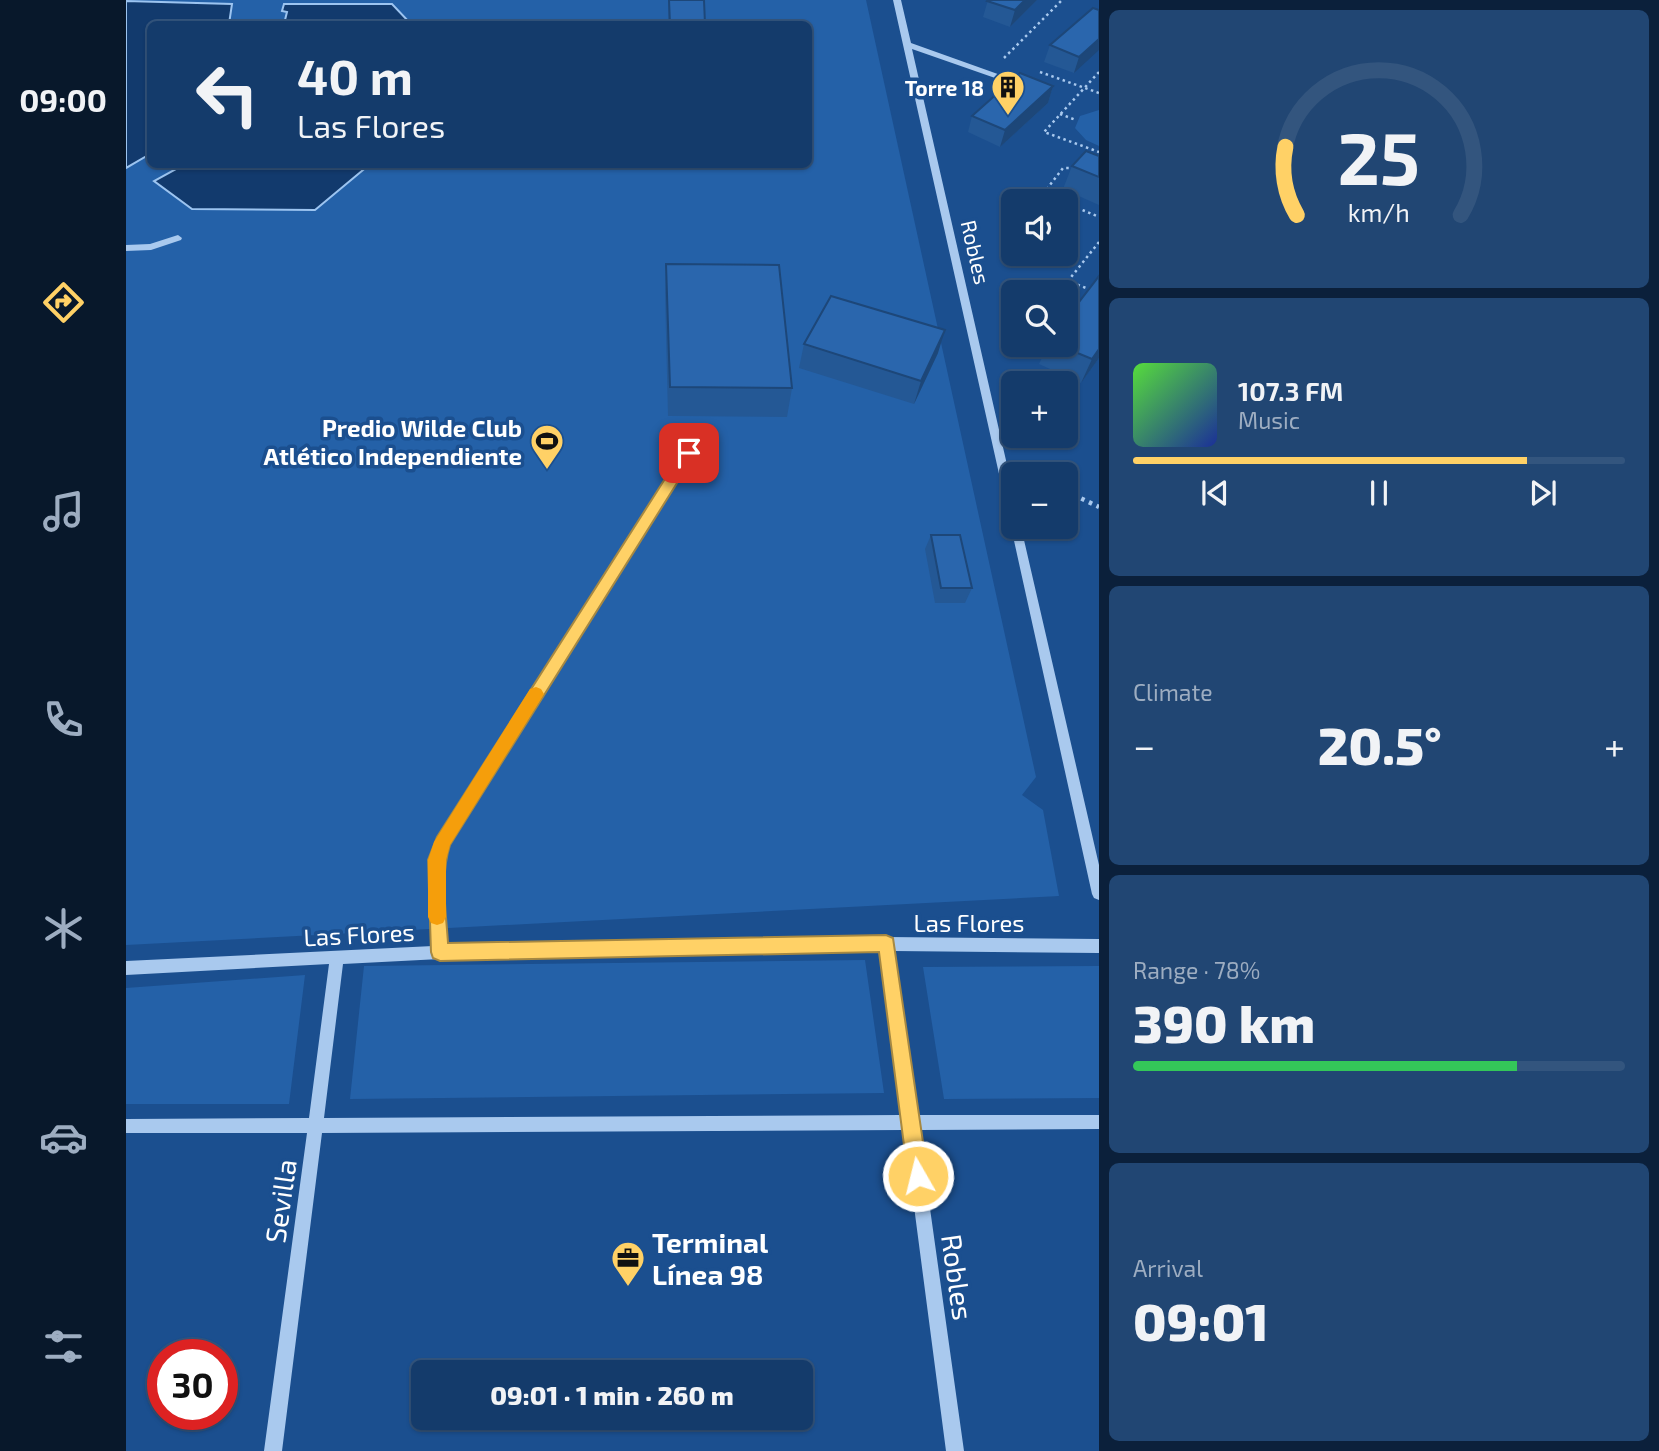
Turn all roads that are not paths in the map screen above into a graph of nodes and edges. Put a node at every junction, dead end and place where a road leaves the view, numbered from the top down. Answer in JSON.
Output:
{"nodes":[{"id":1,"x":897,"y":0,"type":"edge"},
{"id":2,"x":908,"y":45,"type":"junction"},
{"id":3,"x":1031,"y":88,"type":"edge"},
{"id":4,"x":178,"y":238,"type":"dead end"},
{"id":5,"x":126,"y":248,"type":"edge"},
{"id":6,"x":704,"y":430,"type":"dead end"},
{"id":7,"x":1002,"y":462,"type":"edge"},
{"id":8,"x":1019,"y":539,"type":"edge"},
{"id":9,"x":1099,"y":894,"type":"edge"},
{"id":10,"x":886,"y":944,"type":"junction"},
{"id":11,"x":1099,"y":946,"type":"edge"},
{"id":12,"x":440,"y":952,"type":"junction"},
{"id":13,"x":337,"y":958,"type":"junction"},
{"id":14,"x":126,"y":968,"type":"edge"},
{"id":15,"x":911,"y":1121,"type":"junction"},
{"id":16,"x":1099,"y":1122,"type":"edge"},
{"id":17,"x":126,"y":1126,"type":"edge"},
{"id":18,"x":316,"y":1126,"type":"junction"},
{"id":19,"x":273,"y":1451,"type":"edge"},
{"id":20,"x":955,"y":1451,"type":"edge"}],
"edges":[{"from":1,"to":2,"type":"street","name":"Robles"},
{"from":2,"to":3,"type":"street"},
{"from":2,"to":7,"type":"street","name":"Robles"},
{"from":4,"to":5,"type":"street"},
{"from":6,"to":12,"type":"street"},
{"from":8,"to":9,"type":"street"},
{"from":10,"to":11,"type":"street","name":"Las Flores"},
{"from":10,"to":12,"type":"street","name":"Las Flores"},
{"from":10,"to":15,"type":"street","name":"Robles"},
{"from":12,"to":13,"type":"street","name":"Las Flores"},
{"from":13,"to":14,"type":"street","name":"Las Flores"},
{"from":13,"to":18,"type":"street","name":"Sevilla"},
{"from":15,"to":16,"type":"street"},
{"from":15,"to":18,"type":"street"},
{"from":15,"to":20,"type":"street","name":"Robles"},
{"from":17,"to":18,"type":"street"},
{"from":18,"to":19,"type":"street","name":"Sevilla"}]}
